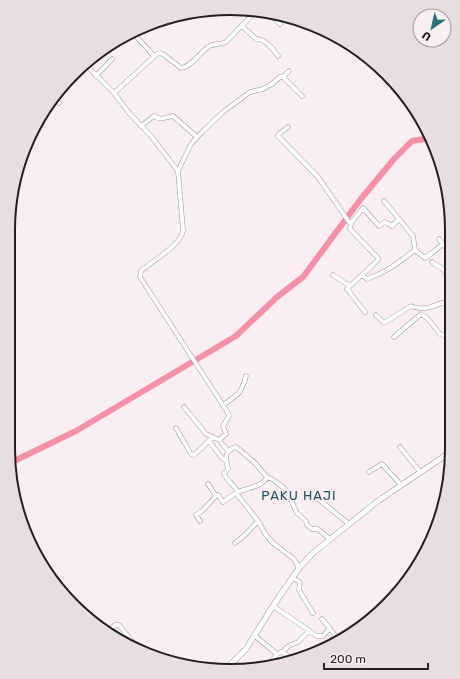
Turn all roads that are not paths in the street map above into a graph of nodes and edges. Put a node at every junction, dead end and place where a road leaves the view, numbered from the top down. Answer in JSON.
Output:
{"nodes":[{"id":1,"x":251,"y":16,"type":"edge"},
{"id":2,"x":276,"y":20,"type":"edge"},
{"id":3,"x":280,"y":24,"type":"dead end"},
{"id":4,"x":242,"y":26,"type":"junction"},
{"id":5,"x":136,"y":36,"type":"edge"},
{"id":6,"x":154,"y":56,"type":"junction"},
{"id":7,"x":278,"y":56,"type":"dead end"},
{"id":8,"x":112,"y":59,"type":"dead end"},
{"id":9,"x":88,"y":68,"type":"edge"},
{"id":10,"x":289,"y":71,"type":"dead end"},
{"id":11,"x":96,"y":76,"type":"junction"},
{"id":12,"x":283,"y":77,"type":"junction"},
{"id":13,"x":114,"y":93,"type":"junction"},
{"id":14,"x":302,"y":96,"type":"dead end"},
{"id":15,"x":142,"y":126,"type":"junction"},
{"id":16,"x":288,"y":127,"type":"dead end"},
{"id":17,"x":197,"y":137,"type":"junction"},
{"id":18,"x":178,"y":171,"type":"junction"},
{"id":19,"x":384,"y":200,"type":"dead end"},
{"id":20,"x":399,"y":219,"type":"junction"},
{"id":21,"x":350,"y":222,"type":"junction"},
{"id":22,"x":439,"y":238,"type":"dead end"},
{"id":23,"x":442,"y":244,"type":"junction"},
{"id":24,"x":445,"y":247,"type":"edge"},
{"id":25,"x":415,"y":250,"type":"junction"},
{"id":26,"x":432,"y":262,"type":"dead end"},
{"id":27,"x":445,"y":272,"type":"edge"},
{"id":28,"x":333,"y":275,"type":"dead end"},
{"id":29,"x":362,"y":275,"type":"junction"},
{"id":30,"x":350,"y":286,"type":"junction"},
{"id":31,"x":445,"y":302,"type":"edge"},
{"id":32,"x":420,"y":309,"type":"junction"},
{"id":33,"x":365,"y":312,"type":"dead end"},
{"id":34,"x":376,"y":315,"type":"dead end"},
{"id":35,"x":423,"y":315,"type":"junction"},
{"id":36,"x":445,"y":334,"type":"edge"},
{"id":37,"x":394,"y":337,"type":"dead end"},
{"id":38,"x":246,"y":376,"type":"dead end"},
{"id":39,"x":223,"y":405,"type":"junction"},
{"id":40,"x":184,"y":407,"type":"dead end"},
{"id":41,"x":176,"y":428,"type":"dead end"},
{"id":42,"x":213,"y":437,"type":"junction"},
{"id":43,"x":219,"y":440,"type":"junction"},
{"id":44,"x":209,"y":441,"type":"junction"},
{"id":45,"x":400,"y":447,"type":"dead end"},
{"id":46,"x":228,"y":451,"type":"junction"},
{"id":47,"x":445,"y":456,"type":"edge"},
{"id":48,"x":225,"y":460,"type":"junction"},
{"id":49,"x":369,"y":472,"type":"dead end"},
{"id":50,"x":420,"y":472,"type":"junction"},
{"id":51,"x":267,"y":477,"type":"junction"},
{"id":52,"x":208,"y":484,"type":"dead end"},
{"id":53,"x":401,"y":485,"type":"junction"},
{"id":54,"x":237,"y":492,"type":"junction"},
{"id":55,"x":216,"y":496,"type":"junction"},
{"id":56,"x":316,"y":496,"type":"dead end"},
{"id":57,"x":258,"y":521,"type":"junction"},
{"id":58,"x":200,"y":522,"type":"dead end"},
{"id":59,"x":348,"y":524,"type":"junction"},
{"id":60,"x":330,"y":539,"type":"junction"},
{"id":61,"x":235,"y":543,"type":"dead end"},
{"id":62,"x":300,"y":568,"type":"junction"},
{"id":63,"x":293,"y":578,"type":"junction"},
{"id":64,"x":273,"y":606,"type":"junction"},
{"id":65,"x":313,"y":613,"type":"dead end"},
{"id":66,"x":322,"y":619,"type":"dead end"},
{"id":67,"x":111,"y":628,"type":"edge"},
{"id":68,"x":330,"y":628,"type":"junction"},
{"id":69,"x":310,"y":632,"type":"junction"},
{"id":70,"x":254,"y":636,"type":"junction"},
{"id":71,"x":336,"y":636,"type":"edge"},
{"id":72,"x":127,"y":638,"type":"edge"},
{"id":73,"x":282,"y":652,"type":"junction"},
{"id":74,"x":277,"y":654,"type":"junction"},
{"id":75,"x":288,"y":656,"type":"edge"},
{"id":76,"x":272,"y":660,"type":"edge"},
{"id":77,"x":233,"y":664,"type":"edge"}],
"edges":[{"from":1,"to":4,"type":"street"},
{"from":2,"to":3,"type":"street"},
{"from":4,"to":6,"type":"street"},
{"from":4,"to":7,"type":"street"},
{"from":5,"to":6,"type":"street"},
{"from":6,"to":13,"type":"street"},
{"from":8,"to":11,"type":"street"},
{"from":9,"to":11,"type":"street"},
{"from":10,"to":12,"type":"street"},
{"from":11,"to":13,"type":"street"},
{"from":12,"to":14,"type":"street"},
{"from":12,"to":17,"type":"street"},
{"from":13,"to":15,"type":"street"},
{"from":15,"to":17,"type":"street"},
{"from":15,"to":18,"type":"street"},
{"from":16,"to":21,"type":"street"},
{"from":17,"to":18,"type":"street"},
{"from":18,"to":39,"type":"street"},
{"from":19,"to":20,"type":"street"},
{"from":20,"to":21,"type":"street"},
{"from":20,"to":25,"type":"street"},
{"from":21,"to":29,"type":"street"},
{"from":22,"to":23,"type":"street"},
{"from":23,"to":24,"type":"street"},
{"from":23,"to":25,"type":"street"},
{"from":25,"to":29,"type":"street"},
{"from":26,"to":27,"type":"street"},
{"from":28,"to":30,"type":"street"},
{"from":29,"to":30,"type":"street"},
{"from":30,"to":33,"type":"street"},
{"from":31,"to":32,"type":"street"},
{"from":32,"to":34,"type":"street"},
{"from":32,"to":35,"type":"street"},
{"from":35,"to":36,"type":"street"},
{"from":35,"to":37,"type":"street"},
{"from":38,"to":39,"type":"street"},
{"from":39,"to":43,"type":"street"},
{"from":40,"to":42,"type":"street"},
{"from":41,"to":44,"type":"street"},
{"from":42,"to":43,"type":"street"},
{"from":42,"to":44,"type":"street"},
{"from":43,"to":46,"type":"street"},
{"from":44,"to":48,"type":"street"},
{"from":45,"to":50,"type":"street"},
{"from":46,"to":48,"type":"street"},
{"from":46,"to":51,"type":"street"},
{"from":47,"to":50,"type":"street"},
{"from":48,"to":54,"type":"street"},
{"from":49,"to":53,"type":"street"},
{"from":50,"to":53,"type":"street"},
{"from":51,"to":54,"type":"street"},
{"from":51,"to":60,"type":"street"},
{"from":52,"to":55,"type":"street"},
{"from":53,"to":59,"type":"street"},
{"from":54,"to":55,"type":"street"},
{"from":54,"to":57,"type":"street"},
{"from":55,"to":58,"type":"street"},
{"from":56,"to":59,"type":"street"},
{"from":57,"to":61,"type":"street"},
{"from":57,"to":62,"type":"street"},
{"from":59,"to":60,"type":"street"},
{"from":60,"to":62,"type":"street"},
{"from":62,"to":63,"type":"street"},
{"from":63,"to":64,"type":"street"},
{"from":63,"to":65,"type":"street"},
{"from":64,"to":69,"type":"street"},
{"from":64,"to":70,"type":"street"},
{"from":66,"to":68,"type":"street"},
{"from":67,"to":72,"type":"street"},
{"from":68,"to":69,"type":"street"},
{"from":68,"to":71,"type":"street"},
{"from":69,"to":73,"type":"street"},
{"from":70,"to":74,"type":"street"},
{"from":70,"to":77,"type":"street"},
{"from":73,"to":74,"type":"street"},
{"from":73,"to":75,"type":"street"},
{"from":74,"to":76,"type":"street"}]}
